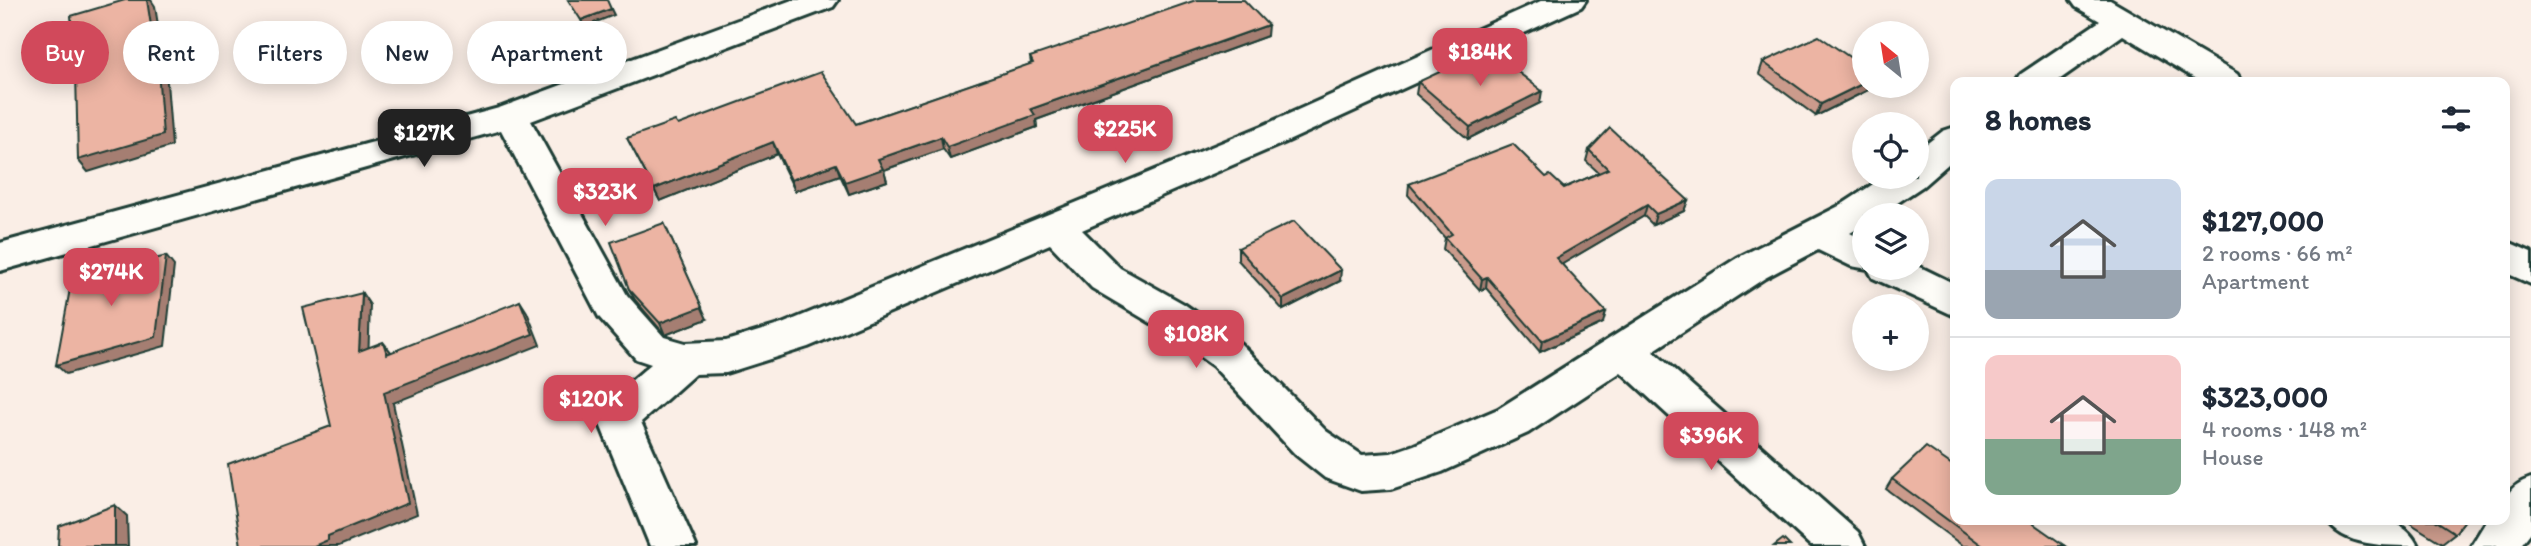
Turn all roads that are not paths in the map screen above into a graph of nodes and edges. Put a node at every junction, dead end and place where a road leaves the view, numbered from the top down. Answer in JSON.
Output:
{"nodes":[{"id":1,"x":822,"y":0,"type":"edge"},
{"id":2,"x":1570,"y":0,"type":"edge"},
{"id":3,"x":2087,"y":0,"type":"edge"},
{"id":4,"x":2124,"y":20,"type":"junction"},
{"id":5,"x":2040,"y":77,"type":"edge"},
{"id":6,"x":2217,"y":77,"type":"edge"},
{"id":7,"x":511,"y":116,"type":"junction"},
{"id":8,"x":1950,"y":143,"type":"edge"},
{"id":9,"x":1929,"y":161,"type":"edge"},
{"id":10,"x":1892,"y":189,"type":"edge"},
{"id":11,"x":1055,"y":226,"type":"junction"},
{"id":12,"x":1818,"y":233,"type":"junction"},
{"id":13,"x":1852,"y":250,"type":"edge"},
{"id":14,"x":0,"y":257,"type":"edge"},
{"id":15,"x":2510,"y":258,"type":"edge"},
{"id":16,"x":2531,"y":270,"type":"edge"},
{"id":17,"x":1912,"y":280,"type":"edge"},
{"id":18,"x":1950,"y":299,"type":"edge"},
{"id":19,"x":1624,"y":350,"type":"junction"},
{"id":20,"x":685,"y":359,"type":"junction"},
{"id":21,"x":2531,"y":497,"type":"edge"},
{"id":22,"x":2358,"y":525,"type":"edge"},
{"id":23,"x":2510,"y":525,"type":"edge"},
{"id":24,"x":2510,"y":525,"type":"edge"},
{"id":25,"x":673,"y":546,"type":"edge"},
{"id":26,"x":1842,"y":546,"type":"edge"},
{"id":27,"x":2395,"y":546,"type":"edge"},
{"id":28,"x":2494,"y":546,"type":"edge"}],
"edges":[{"from":1,"to":7,"type":"street"},
{"from":2,"to":11,"type":"street"},
{"from":3,"to":4,"type":"street"},
{"from":4,"to":5,"type":"street"},
{"from":4,"to":6,"type":"street"},
{"from":7,"to":14,"type":"street"},
{"from":7,"to":20,"type":"street"},
{"from":8,"to":9,"type":"street"},
{"from":10,"to":12,"type":"street"},
{"from":11,"to":19,"type":"street"},
{"from":11,"to":20,"type":"street"},
{"from":12,"to":13,"type":"street"},
{"from":12,"to":19,"type":"street"},
{"from":15,"to":16,"type":"street"},
{"from":17,"to":18,"type":"street"},
{"from":19,"to":26,"type":"street"},
{"from":20,"to":25,"type":"street"},
{"from":21,"to":24,"type":"street"},
{"from":22,"to":27,"type":"street"},
{"from":23,"to":28,"type":"street"}]}
